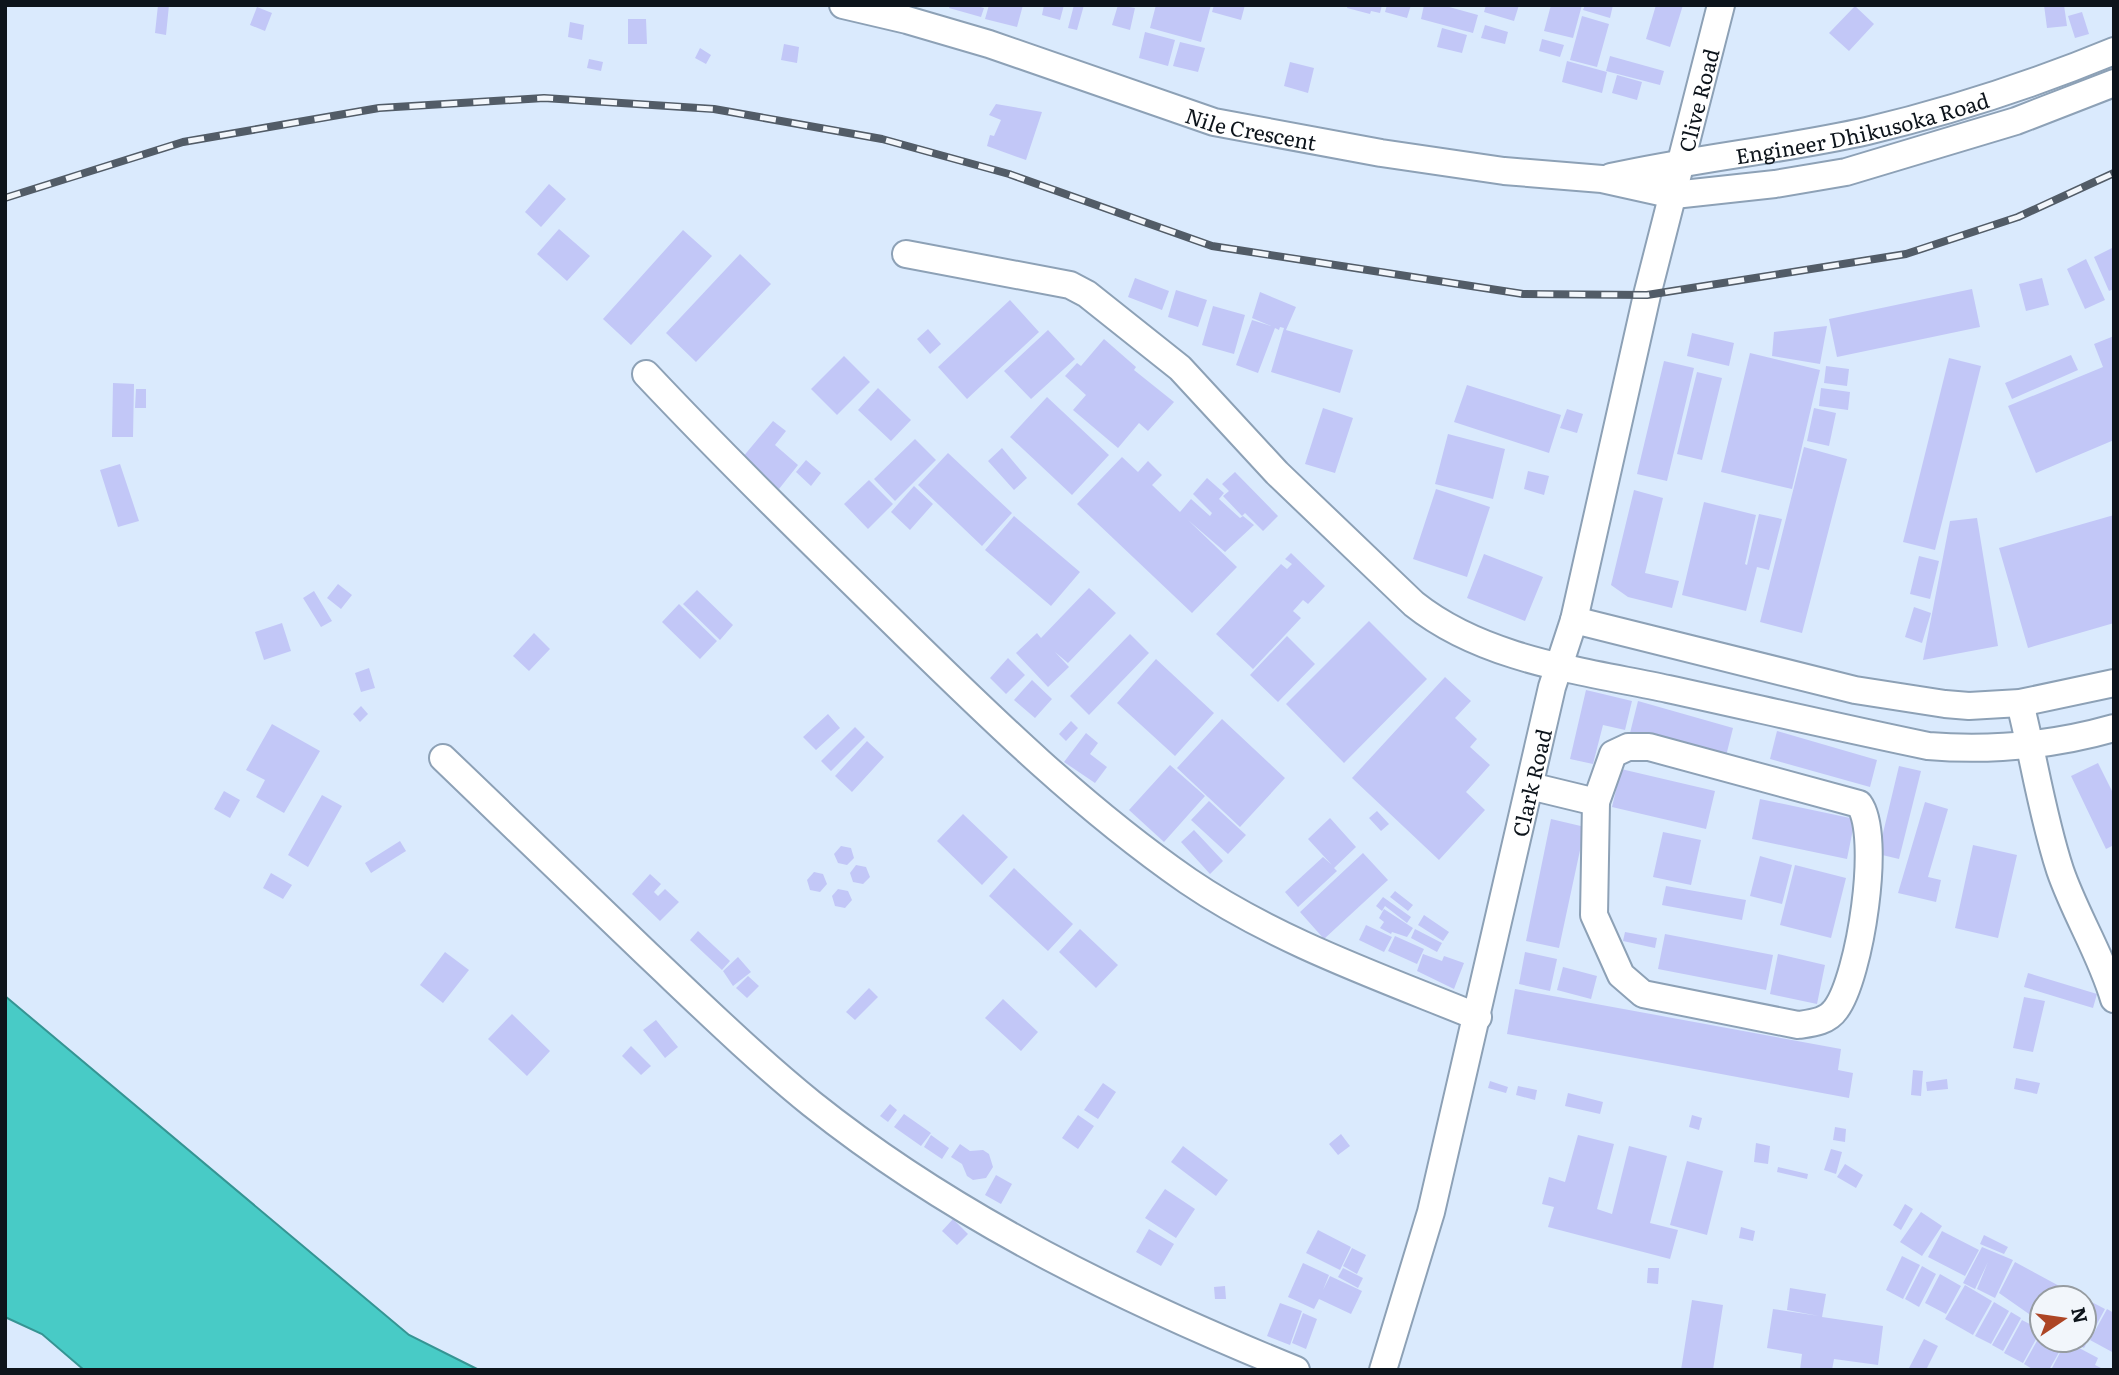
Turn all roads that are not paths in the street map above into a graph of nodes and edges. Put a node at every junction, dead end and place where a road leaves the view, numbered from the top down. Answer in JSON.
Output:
{"nodes":[{"id":1,"x":843,"y":5,"type":"edge"},
{"id":2,"x":1721,"y":5,"type":"edge"},
{"id":3,"x":2114,"y":51,"type":"edge"},
{"id":4,"x":2114,"y":83,"type":"edge"},
{"id":5,"x":1681,"y":161,"type":"junction"},
{"id":6,"x":1602,"y":179,"type":"junction"},
{"id":7,"x":1674,"y":195,"type":"junction"},
{"id":8,"x":906,"y":254,"type":"dead end"},
{"id":9,"x":646,"y":374,"type":"dead end"},
{"id":10,"x":1574,"y":620,"type":"junction"},
{"id":11,"x":1559,"y":665,"type":"junction"},
{"id":12,"x":2114,"y":683,"type":"edge"},
{"id":13,"x":1855,"y":690,"type":"junction"},
{"id":14,"x":2020,"y":703,"type":"junction"},
{"id":15,"x":2114,"y":728,"type":"edge"},
{"id":16,"x":1846,"y":729,"type":"junction"},
{"id":17,"x":2030,"y":744,"type":"junction"},
{"id":18,"x":443,"y":758,"type":"dead end"},
{"id":19,"x":1530,"y":786,"type":"junction"},
{"id":20,"x":1596,"y":802,"type":"junction"},
{"id":21,"x":2114,"y":999,"type":"edge"},
{"id":22,"x":1478,"y":1017,"type":"junction"},
{"id":23,"x":1296,"y":1370,"type":"edge"},
{"id":24,"x":1383,"y":1370,"type":"edge"}],
"edges":[{"from":1,"to":6,"type":"street","name":"Nile Crescent"},
{"from":2,"to":5,"type":"street","name":"Clive Road"},
{"from":3,"to":5,"type":"street","name":"Engineer Dhikusoka Road"},
{"from":4,"to":7,"type":"street","name":"Engineer Dhikusoka Road"},
{"from":5,"to":6,"type":"street","name":"Engineer Dhikusoka Road"},
{"from":5,"to":7,"type":"street","name":"Clive Road"},
{"from":6,"to":7,"type":"street","name":"Nile Crescent"},
{"from":7,"to":10,"type":"street","name":"Clark Road"},
{"from":8,"to":11,"type":"street"},
{"from":9,"to":22,"type":"street"},
{"from":10,"to":11,"type":"street","name":"Clark Road"},
{"from":10,"to":13,"type":"street"},
{"from":11,"to":16,"type":"street"},
{"from":11,"to":19,"type":"street","name":"Clark Road"},
{"from":12,"to":14,"type":"street"},
{"from":13,"to":14,"type":"street"},
{"from":13,"to":16,"type":"street"},
{"from":14,"to":17,"type":"street"},
{"from":15,"to":17,"type":"street"},
{"from":16,"to":17,"type":"street"},
{"from":17,"to":21,"type":"street"},
{"from":18,"to":23,"type":"street"},
{"from":19,"to":20,"type":"street"},
{"from":19,"to":22,"type":"street","name":"Clark Road"},
{"from":20,"to":20,"type":"street"},
{"from":22,"to":24,"type":"street","name":"Clark Road"}]}
